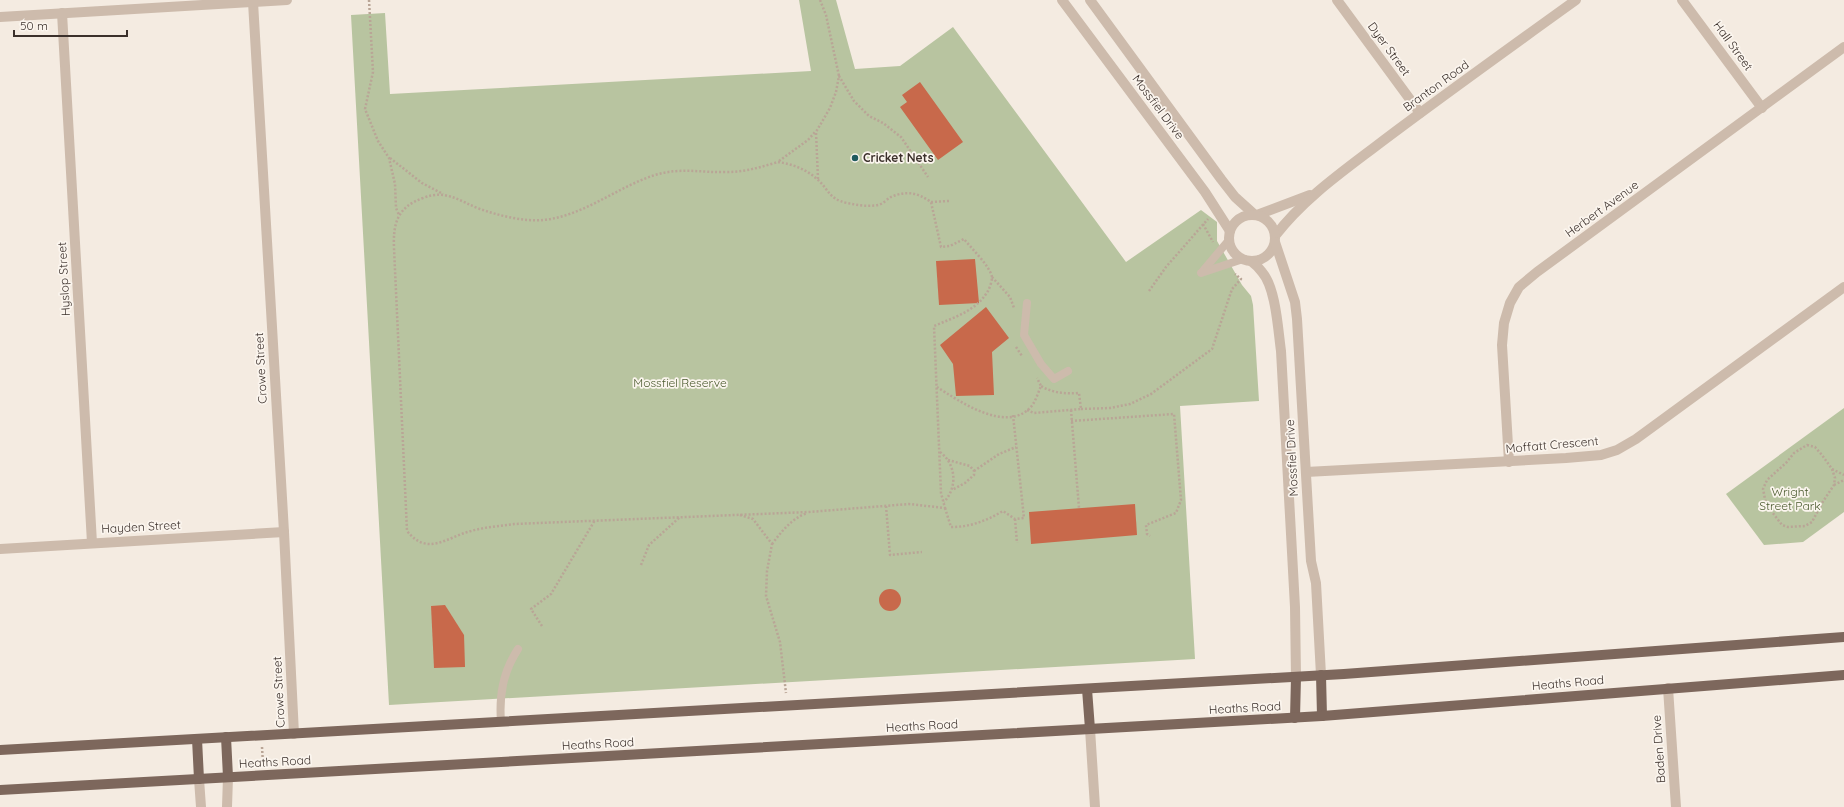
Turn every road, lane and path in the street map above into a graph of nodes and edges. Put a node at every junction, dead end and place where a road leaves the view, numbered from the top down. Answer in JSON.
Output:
{"nodes":[{"id":1,"x":287,"y":0,"type":"edge"},
{"id":2,"x":369,"y":0,"type":"edge"},
{"id":3,"x":820,"y":0,"type":"edge"},
{"id":4,"x":1062,"y":0,"type":"edge"},
{"id":5,"x":1090,"y":0,"type":"edge"},
{"id":6,"x":1337,"y":0,"type":"edge"},
{"id":7,"x":1576,"y":0,"type":"edge"},
{"id":8,"x":1682,"y":0,"type":"edge"},
{"id":9,"x":253,"y":2,"type":"junction"},
{"id":10,"x":62,"y":13,"type":"junction"},
{"id":11,"x":0,"y":17,"type":"edge"},
{"id":12,"x":1844,"y":47,"type":"edge"},
{"id":13,"x":839,"y":76,"type":"junction"},
{"id":14,"x":1762,"y":108,"type":"junction"},
{"id":15,"x":1420,"y":113,"type":"junction"},
{"id":16,"x":816,"y":132,"type":"junction"},
{"id":17,"x":389,"y":158,"type":"junction"},
{"id":18,"x":778,"y":162,"type":"junction"},
{"id":19,"x":928,"y":177,"type":"dead end"},
{"id":20,"x":818,"y":179,"type":"junction"},
{"id":21,"x":1314,"y":194,"type":"junction"},
{"id":22,"x":448,"y":196,"type":"junction"},
{"id":23,"x":949,"y":201,"type":"dead end"},
{"id":24,"x":931,"y":202,"type":"junction"},
{"id":25,"x":399,"y":215,"type":"junction"},
{"id":26,"x":1256,"y":215,"type":"junction"},
{"id":27,"x":1212,"y":216,"type":"dead end"},
{"id":28,"x":1203,"y":224,"type":"junction"},
{"id":29,"x":1230,"y":236,"type":"junction"},
{"id":30,"x":1275,"y":239,"type":"junction"},
{"id":31,"x":1216,"y":246,"type":"dead end"},
{"id":32,"x":1247,"y":260,"type":"junction"},
{"id":33,"x":1232,"y":272,"type":"dead end"},
{"id":34,"x":992,"y":277,"type":"junction"},
{"id":35,"x":1844,"y":287,"type":"edge"},
{"id":36,"x":1149,"y":291,"type":"dead end"},
{"id":37,"x":1027,"y":303,"type":"dead end"},
{"id":38,"x":1013,"y":313,"type":"dead end"},
{"id":39,"x":1014,"y":340,"type":"dead end"},
{"id":40,"x":1026,"y":361,"type":"dead end"},
{"id":41,"x":1068,"y":371,"type":"dead end"},
{"id":42,"x":1034,"y":373,"type":"dead end"},
{"id":43,"x":1041,"y":386,"type":"junction"},
{"id":44,"x":937,"y":387,"type":"junction"},
{"id":45,"x":1081,"y":409,"type":"junction"},
{"id":46,"x":1027,"y":410,"type":"junction"},
{"id":47,"x":1070,"y":410,"type":"junction"},
{"id":48,"x":1013,"y":415,"type":"junction"},
{"id":49,"x":1072,"y":421,"type":"junction"},
{"id":50,"x":1016,"y":447,"type":"junction"},
{"id":51,"x":940,"y":452,"type":"junction"},
{"id":52,"x":948,"y":460,"type":"junction"},
{"id":53,"x":1509,"y":462,"type":"junction"},
{"id":54,"x":1832,"y":469,"type":"junction"},
{"id":55,"x":974,"y":471,"type":"junction"},
{"id":56,"x":1306,"y":472,"type":"junction"},
{"id":57,"x":1287,"y":473,"type":"junction"},
{"id":58,"x":1844,"y":475,"type":"edge"},
{"id":59,"x":1844,"y":480,"type":"edge"},
{"id":60,"x":1834,"y":485,"type":"junction"},
{"id":61,"x":952,"y":490,"type":"junction"},
{"id":62,"x":944,"y":503,"type":"junction"},
{"id":63,"x":886,"y":506,"type":"junction"},
{"id":64,"x":945,"y":508,"type":"junction"},
{"id":65,"x":1079,"y":508,"type":"dead end"},
{"id":66,"x":809,"y":512,"type":"junction"},
{"id":67,"x":738,"y":514,"type":"junction"},
{"id":68,"x":680,"y":517,"type":"junction"},
{"id":69,"x":1015,"y":519,"type":"junction"},
{"id":70,"x":595,"y":520,"type":"junction"},
{"id":71,"x":284,"y":532,"type":"junction"},
{"id":72,"x":1150,"y":536,"type":"dead end"},
{"id":73,"x":92,"y":543,"type":"junction"},
{"id":74,"x":1017,"y":543,"type":"dead end"},
{"id":75,"x":772,"y":544,"type":"junction"},
{"id":76,"x":0,"y":549,"type":"edge"},
{"id":77,"x":922,"y":552,"type":"dead end"},
{"id":78,"x":641,"y":565,"type":"dead end"},
{"id":79,"x":542,"y":626,"type":"dead end"},
{"id":80,"x":1844,"y":637,"type":"edge"},
{"id":81,"x":518,"y":649,"type":"dead end"},
{"id":82,"x":1844,"y":674,"type":"edge"},
{"id":83,"x":1321,"y":676,"type":"junction"},
{"id":84,"x":1296,"y":677,"type":"junction"},
{"id":85,"x":1087,"y":688,"type":"junction"},
{"id":86,"x":1668,"y":688,"type":"junction"},
{"id":87,"x":788,"y":706,"type":"junction"},
{"id":88,"x":1322,"y":716,"type":"junction"},
{"id":89,"x":1295,"y":718,"type":"junction"},
{"id":90,"x":501,"y":722,"type":"junction"},
{"id":91,"x":1090,"y":729,"type":"junction"},
{"id":92,"x":294,"y":734,"type":"junction"},
{"id":93,"x":226,"y":737,"type":"junction"},
{"id":94,"x":197,"y":739,"type":"junction"},
{"id":95,"x":262,"y":746,"type":"dead end"},
{"id":96,"x":0,"y":750,"type":"edge"},
{"id":97,"x":270,"y":764,"type":"dead end"},
{"id":98,"x":228,"y":777,"type":"junction"},
{"id":99,"x":199,"y":779,"type":"junction"},
{"id":100,"x":0,"y":790,"type":"edge"},
{"id":101,"x":201,"y":807,"type":"edge"},
{"id":102,"x":227,"y":807,"type":"edge"},
{"id":103,"x":1095,"y":807,"type":"edge"},
{"id":104,"x":1676,"y":807,"type":"edge"}],
"edges":[{"from":1,"to":9,"type":"street"},
{"from":2,"to":17,"type":"path"},
{"from":3,"to":13,"type":"path"},
{"from":4,"to":29,"type":"street","name":"Mossfiel Drive"},
{"from":5,"to":26,"type":"street","name":"Mossfiel Drive"},
{"from":6,"to":15,"type":"street","name":"Dyer Street"},
{"from":7,"to":15,"type":"street","name":"Branton Road"},
{"from":8,"to":14,"type":"street","name":"Hall Street"},
{"from":9,"to":10,"type":"street"},
{"from":9,"to":71,"type":"street","name":"Crowe Street"},
{"from":10,"to":11,"type":"street"},
{"from":10,"to":73,"type":"street","name":"Hyslop Street"},
{"from":12,"to":14,"type":"street","name":"Herbert Avenue"},
{"from":13,"to":16,"type":"path"},
{"from":13,"to":19,"type":"path"},
{"from":14,"to":53,"type":"street","name":"Herbert Avenue"},
{"from":15,"to":21,"type":"street","name":"Branton Road"},
{"from":16,"to":18,"type":"path"},
{"from":16,"to":20,"type":"path"},
{"from":17,"to":22,"type":"path"},
{"from":17,"to":25,"type":"path"},
{"from":18,"to":20,"type":"path"},
{"from":18,"to":22,"type":"path"},
{"from":20,"to":24,"type":"path"},
{"from":21,"to":26,"type":"street","name":"Branton Road"},
{"from":21,"to":30,"type":"street","name":"Branton Road"},
{"from":22,"to":25,"type":"path"},
{"from":23,"to":24,"type":"path"},
{"from":24,"to":34,"type":"path"},
{"from":25,"to":70,"type":"path"},
{"from":26,"to":29,"type":"street"},
{"from":26,"to":30,"type":"street"},
{"from":27,"to":28,"type":"path"},
{"from":28,"to":31,"type":"path"},
{"from":28,"to":36,"type":"path"},
{"from":29,"to":32,"type":"street"},
{"from":29,"to":32,"type":"lane"},
{"from":30,"to":32,"type":"street"},
{"from":30,"to":56,"type":"street","name":"Mossfiel Drive"},
{"from":32,"to":57,"type":"street","name":"Mossfiel Drive"},
{"from":33,"to":45,"type":"path"},
{"from":34,"to":38,"type":"path"},
{"from":34,"to":44,"type":"path"},
{"from":35,"to":53,"type":"street","name":"Moffatt Crescent"},
{"from":37,"to":41,"type":"lane"},
{"from":39,"to":40,"type":"path"},
{"from":42,"to":43,"type":"path"},
{"from":43,"to":45,"type":"path"},
{"from":43,"to":46,"type":"path"},
{"from":44,"to":48,"type":"path"},
{"from":44,"to":51,"type":"path"},
{"from":45,"to":47,"type":"path"},
{"from":46,"to":47,"type":"path"},
{"from":46,"to":48,"type":"path"},
{"from":47,"to":49,"type":"path"},
{"from":48,"to":50,"type":"path"},
{"from":49,"to":65,"type":"path"},
{"from":49,"to":72,"type":"path"},
{"from":50,"to":55,"type":"path"},
{"from":50,"to":69,"type":"path"},
{"from":51,"to":52,"type":"path"},
{"from":51,"to":62,"type":"path"},
{"from":52,"to":55,"type":"path"},
{"from":52,"to":61,"type":"path"},
{"from":53,"to":56,"type":"street","name":"Moffatt Crescent"},
{"from":54,"to":58,"type":"path"},
{"from":54,"to":60,"type":"path"},
{"from":54,"to":60,"type":"path"},
{"from":55,"to":61,"type":"path"},
{"from":56,"to":57,"type":"street","name":"Moffatt Crescent"},
{"from":56,"to":83,"type":"street","name":"Mossfiel Drive"},
{"from":57,"to":84,"type":"street","name":"Mossfiel Drive"},
{"from":59,"to":60,"type":"path"},
{"from":61,"to":62,"type":"path"},
{"from":62,"to":64,"type":"path"},
{"from":63,"to":64,"type":"path"},
{"from":63,"to":66,"type":"path"},
{"from":63,"to":77,"type":"path"},
{"from":64,"to":69,"type":"path"},
{"from":66,"to":67,"type":"path"},
{"from":66,"to":75,"type":"path"},
{"from":67,"to":68,"type":"path"},
{"from":67,"to":75,"type":"path"},
{"from":68,"to":70,"type":"path"},
{"from":68,"to":78,"type":"path"},
{"from":69,"to":74,"type":"path"},
{"from":70,"to":79,"type":"path"},
{"from":71,"to":73,"type":"street","name":"Hayden Street"},
{"from":71,"to":92,"type":"street","name":"Crowe Street"},
{"from":73,"to":76,"type":"street","name":"Hayden Street"},
{"from":75,"to":87,"type":"path"},
{"from":80,"to":83,"type":"main road","name":"Heaths Road"},
{"from":81,"to":90,"type":"lane"},
{"from":82,"to":86,"type":"main road","name":"Heaths Road"},
{"from":83,"to":84,"type":"main road","name":"Heaths Road"},
{"from":83,"to":88,"type":"main road"},
{"from":84,"to":85,"type":"main road","name":"Heaths Road"},
{"from":84,"to":89,"type":"main road"},
{"from":85,"to":87,"type":"main road","name":"Heaths Road"},
{"from":85,"to":91,"type":"main road"},
{"from":86,"to":88,"type":"main road","name":"Heaths Road"},
{"from":86,"to":104,"type":"street","name":"Baden Drive"},
{"from":87,"to":90,"type":"main road","name":"Heaths Road"},
{"from":88,"to":89,"type":"main road","name":"Heaths Road"},
{"from":89,"to":91,"type":"main road","name":"Heaths Road"},
{"from":90,"to":92,"type":"main road","name":"Heaths Road"},
{"from":91,"to":98,"type":"main road","name":"Heaths Road"},
{"from":91,"to":103,"type":"street"},
{"from":92,"to":93,"type":"main road","name":"Heaths Road"},
{"from":93,"to":94,"type":"main road","name":"Heaths Road"},
{"from":93,"to":98,"type":"main road"},
{"from":94,"to":96,"type":"main road","name":"Heaths Road"},
{"from":94,"to":99,"type":"main road"},
{"from":95,"to":97,"type":"path"},
{"from":98,"to":99,"type":"main road","name":"Heaths Road"},
{"from":98,"to":102,"type":"street"},
{"from":99,"to":100,"type":"main road","name":"Heaths Road"},
{"from":99,"to":101,"type":"street"}]}
